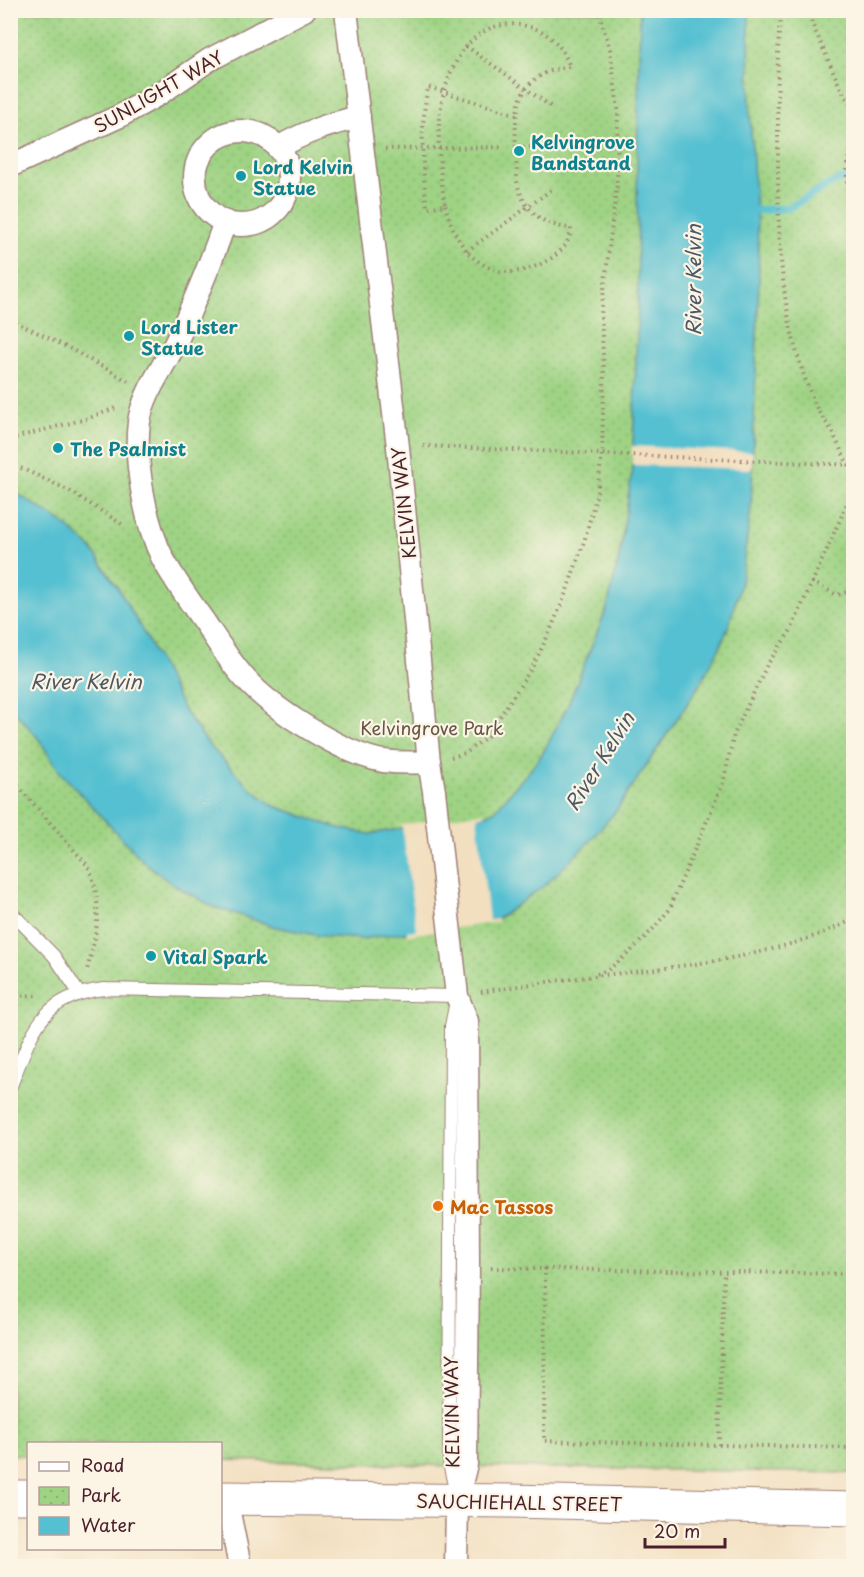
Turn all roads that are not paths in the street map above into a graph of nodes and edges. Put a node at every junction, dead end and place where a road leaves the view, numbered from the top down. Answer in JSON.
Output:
{"nodes":[{"id":1,"x":303,"y":10,"type":"edge"},
{"id":2,"x":345,"y":10,"type":"edge"},
{"id":3,"x":359,"y":117,"type":"junction"},
{"id":4,"x":278,"y":148,"type":"junction"},
{"id":5,"x":10,"y":166,"type":"edge"},
{"id":6,"x":225,"y":222,"type":"junction"},
{"id":7,"x":429,"y":762,"type":"junction"},
{"id":8,"x":10,"y":911,"type":"edge"},
{"id":9,"x":79,"y":993,"type":"junction"},
{"id":10,"x":456,"y":996,"type":"junction"},
{"id":11,"x":10,"y":1088,"type":"edge"},
{"id":12,"x":10,"y":1497,"type":"edge"},
{"id":13,"x":27,"y":1497,"type":"edge"},
{"id":14,"x":223,"y":1498,"type":"edge"},
{"id":15,"x":457,"y":1500,"type":"junction"},
{"id":16,"x":854,"y":1509,"type":"edge"},
{"id":17,"x":240,"y":1566,"type":"edge"},
{"id":18,"x":456,"y":1566,"type":"edge"}],
"edges":[{"from":1,"to":5,"type":"street","name":"SUNLIGHT WAY"},
{"from":2,"to":3,"type":"street","name":"KELVIN WAY"},
{"from":3,"to":4,"type":"street"},
{"from":3,"to":7,"type":"street","name":"KELVIN WAY"},
{"from":4,"to":6,"type":"street"},
{"from":4,"to":6,"type":"street"},
{"from":6,"to":7,"type":"street"},
{"from":7,"to":10,"type":"street","name":"KELVIN WAY"},
{"from":8,"to":9,"type":"lane"},
{"from":9,"to":10,"type":"lane"},
{"from":9,"to":11,"type":"lane"},
{"from":10,"to":15,"type":"lane","name":"KELVIN WAY"},
{"from":10,"to":15,"type":"street","name":"KELVIN WAY"},
{"from":12,"to":13,"type":"street"},
{"from":14,"to":15,"type":"street","name":"SAUCHIEHALL STREET"},
{"from":14,"to":17,"type":"street"},
{"from":15,"to":16,"type":"street","name":"SAUCHIEHALL STREET"},
{"from":15,"to":18,"type":"street"}]}
